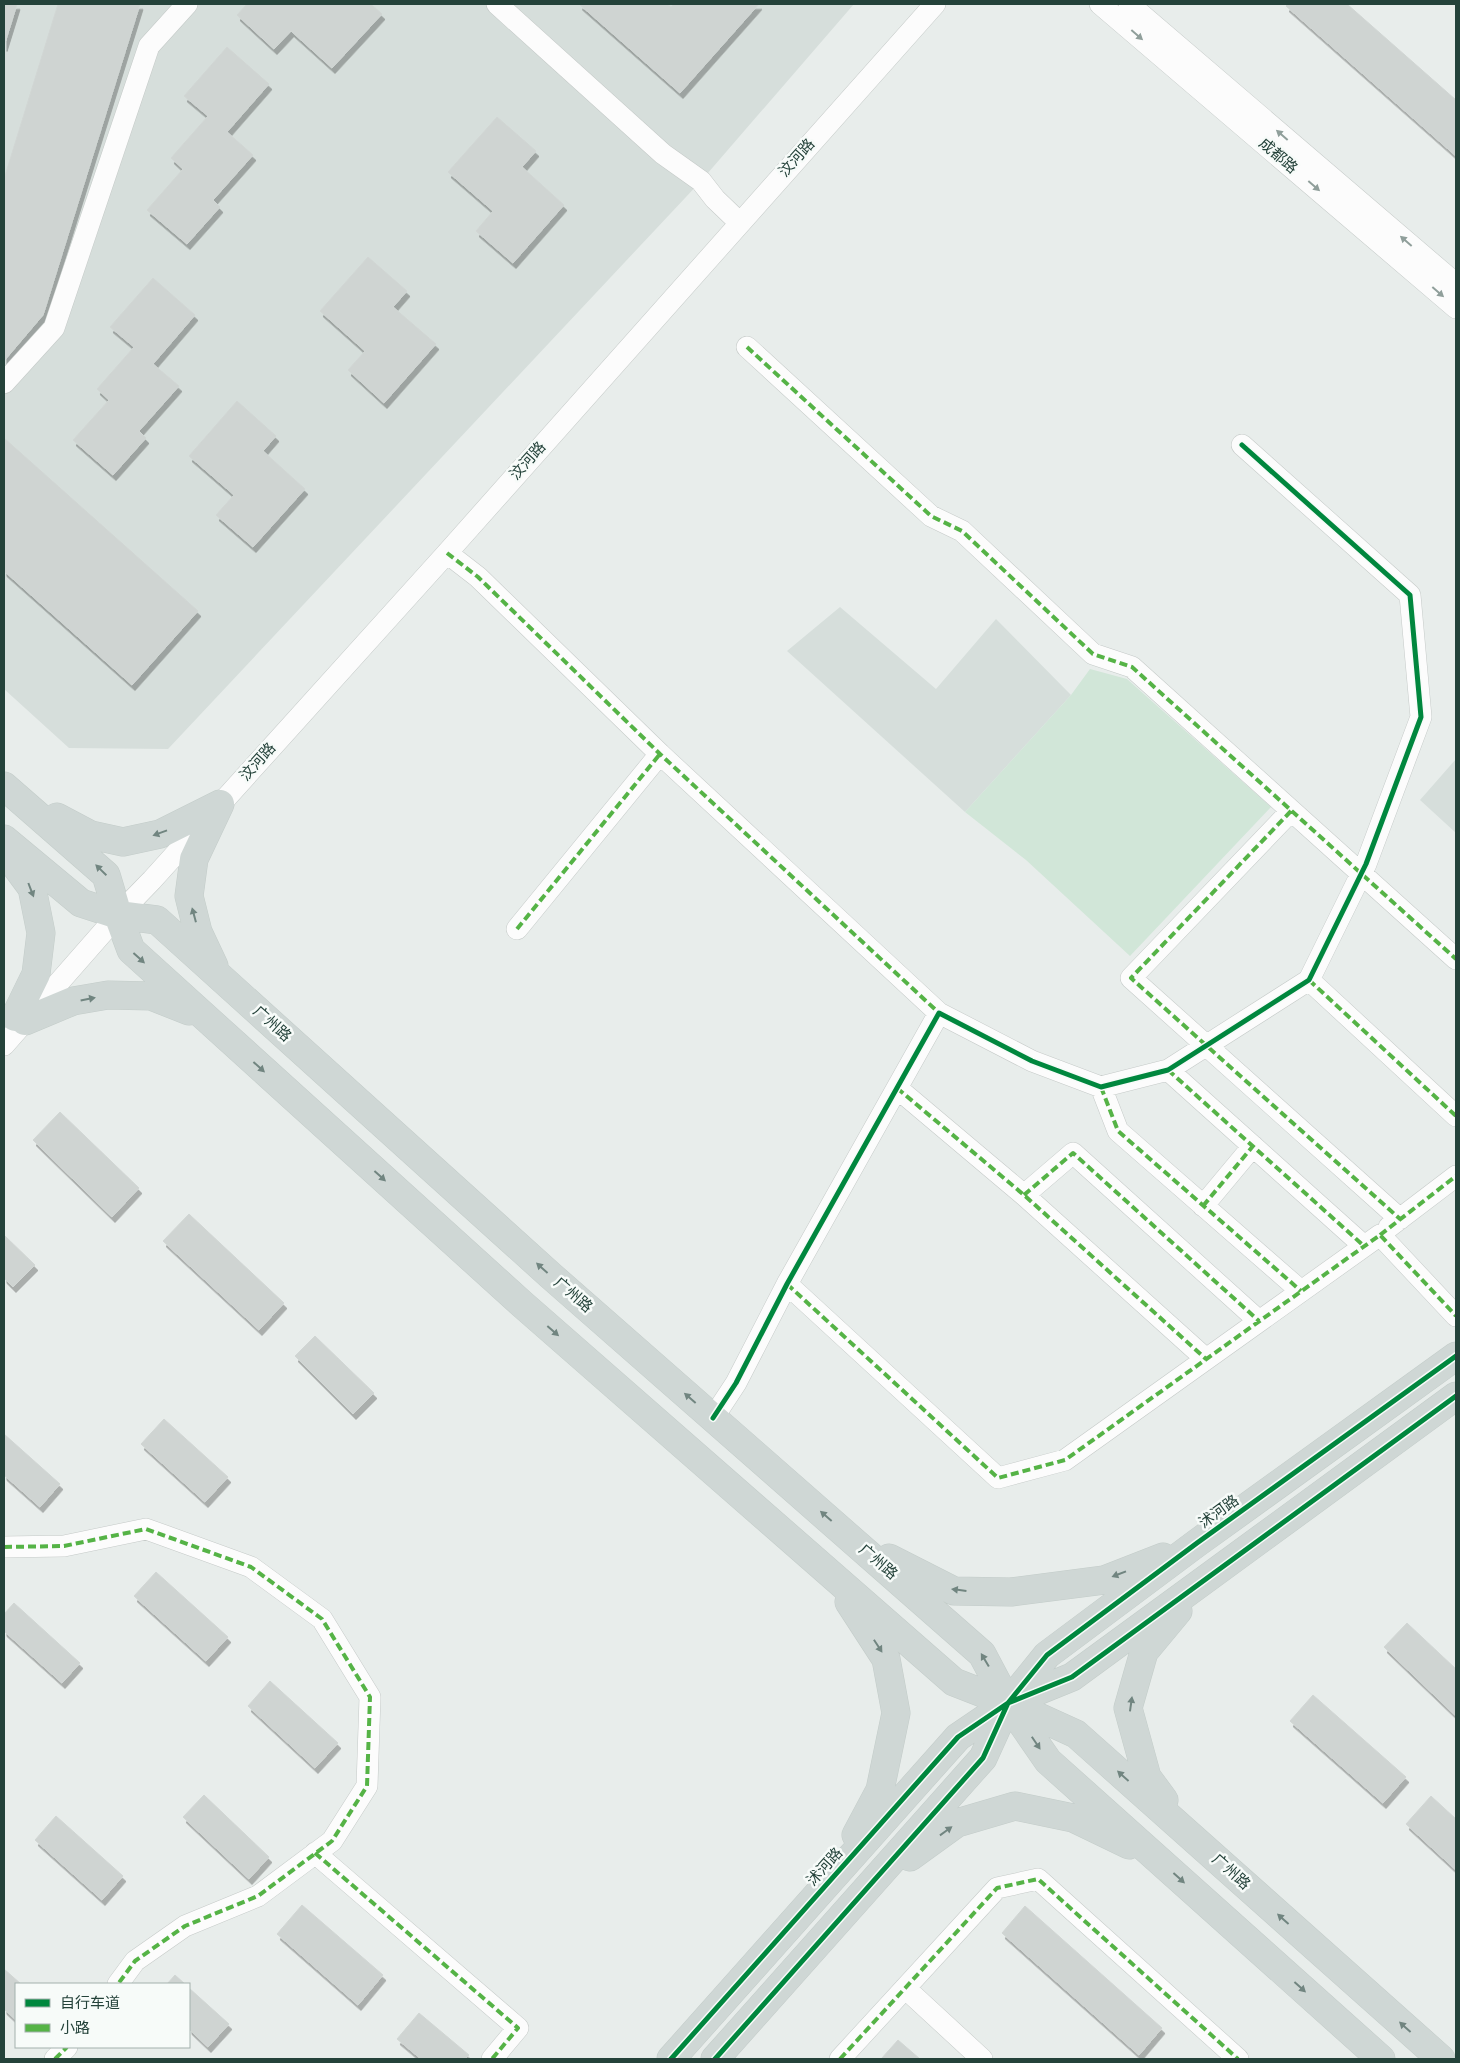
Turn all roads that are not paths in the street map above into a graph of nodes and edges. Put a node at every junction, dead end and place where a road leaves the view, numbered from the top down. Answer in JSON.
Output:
{"nodes":[{"id":1,"x":187,"y":4,"type":"edge"},
{"id":2,"x":496,"y":4,"type":"edge"},
{"id":3,"x":935,"y":4,"type":"edge"},
{"id":4,"x":1100,"y":4,"type":"edge"},
{"id":5,"x":1129,"y":4,"type":"edge"},
{"id":6,"x":740,"y":222,"type":"junction"},
{"id":7,"x":1456,"y":284,"type":"edge"},
{"id":8,"x":1456,"y":308,"type":"edge"},
{"id":9,"x":747,"y":347,"type":"dead end"},
{"id":10,"x":4,"y":383,"type":"edge"},
{"id":11,"x":1242,"y":445,"type":"dead end"},
{"id":12,"x":448,"y":553,"type":"junction"},
{"id":13,"x":660,"y":754,"type":"junction"},
{"id":14,"x":8,"y":789,"type":"edge"},
{"id":15,"x":220,"y":804,"type":"junction"},
{"id":16,"x":1291,"y":810,"type":"junction"},
{"id":17,"x":4,"y":839,"type":"edge"},
{"id":18,"x":4,"y":850,"type":"edge"},
{"id":19,"x":1361,"y":874,"type":"junction"},
{"id":20,"x":118,"y":915,"type":"junction"},
{"id":21,"x":517,"y":930,"type":"dead end"},
{"id":22,"x":1456,"y":959,"type":"edge"},
{"id":23,"x":219,"y":976,"type":"junction"},
{"id":24,"x":1309,"y":980,"type":"junction"},
{"id":25,"x":939,"y":1013,"type":"junction"},
{"id":26,"x":205,"y":1017,"type":"junction"},
{"id":27,"x":15,"y":1023,"type":"edge"},
{"id":28,"x":4,"y":1045,"type":"edge"},
{"id":29,"x":1207,"y":1046,"type":"junction"},
{"id":30,"x":1168,"y":1070,"type":"junction"},
{"id":31,"x":1101,"y":1087,"type":"junction"},
{"id":32,"x":897,"y":1088,"type":"junction"},
{"id":33,"x":1456,"y":1116,"type":"edge"},
{"id":34,"x":1253,"y":1146,"type":"junction"},
{"id":35,"x":1456,"y":1176,"type":"edge"},
{"id":36,"x":1024,"y":1195,"type":"junction"},
{"id":37,"x":1204,"y":1206,"type":"junction"},
{"id":38,"x":1400,"y":1219,"type":"junction"},
{"id":39,"x":1372,"y":1240,"type":"junction"},
{"id":40,"x":786,"y":1284,"type":"junction"},
{"id":41,"x":1301,"y":1291,"type":"junction"},
{"id":42,"x":1456,"y":1316,"type":"edge"},
{"id":43,"x":1259,"y":1321,"type":"junction"},
{"id":44,"x":1456,"y":1356,"type":"edge"},
{"id":45,"x":1206,"y":1359,"type":"junction"},
{"id":46,"x":1456,"y":1396,"type":"edge"},
{"id":47,"x":713,"y":1418,"type":"junction"},
{"id":48,"x":854,"y":1541,"type":"junction"},
{"id":49,"x":1197,"y":1543,"type":"junction"},
{"id":50,"x":4,"y":1547,"type":"edge"},
{"id":51,"x":832,"y":1575,"type":"junction"},
{"id":52,"x":1205,"y":1578,"type":"junction"},
{"id":53,"x":1008,"y":1702,"type":"junction"},
{"id":54,"x":1194,"y":1840,"type":"junction"},
{"id":55,"x":315,"y":1853,"type":"junction"},
{"id":56,"x":1157,"y":1859,"type":"junction"},
{"id":57,"x":835,"y":1875,"type":"junction"},
{"id":58,"x":865,"y":1891,"type":"junction"},
{"id":59,"x":119,"y":1983,"type":"edge"},
{"id":60,"x":905,"y":1988,"type":"junction"},
{"id":61,"x":66,"y":2048,"type":"edge"},
{"id":62,"x":55,"y":2059,"type":"edge"},
{"id":63,"x":492,"y":2059,"type":"edge"},
{"id":64,"x":670,"y":2059,"type":"edge"},
{"id":65,"x":715,"y":2059,"type":"edge"},
{"id":66,"x":840,"y":2059,"type":"edge"},
{"id":67,"x":982,"y":2059,"type":"edge"},
{"id":68,"x":1238,"y":2059,"type":"edge"},
{"id":69,"x":1381,"y":2059,"type":"edge"},
{"id":70,"x":1441,"y":2059,"type":"edge"}],
"edges":[{"from":1,"to":10,"type":"street"},
{"from":2,"to":6,"type":"street"},
{"from":3,"to":6,"type":"street","name":"汶河路"},
{"from":4,"to":8,"type":"street","name":"成都路","one_way":true},
{"from":7,"to":5,"type":"street","name":"成都路","one_way":true},
{"from":6,"to":12,"type":"street","name":"汶河路"},
{"from":9,"to":16,"type":"street"},
{"from":11,"to":19,"type":"street"},
{"from":12,"to":13,"type":"street"},
{"from":12,"to":15,"type":"street","name":"汶河路"},
{"from":13,"to":21,"type":"street"},
{"from":13,"to":25,"type":"street"},
{"from":15,"to":14,"type":"main road","one_way":true},
{"from":20,"to":14,"type":"main road","name":"广州路","one_way":true},
{"from":15,"to":20,"type":"street","name":"汶河路"},
{"from":23,"to":15,"type":"main road","one_way":true},
{"from":16,"to":19,"type":"street"},
{"from":16,"to":29,"type":"street"},
{"from":17,"to":20,"type":"main road","name":"广州路"},
{"from":18,"to":27,"type":"main road","one_way":true},
{"from":19,"to":22,"type":"street"},
{"from":19,"to":24,"type":"street"},
{"from":20,"to":23,"type":"main road","name":"广州路"},
{"from":20,"to":26,"type":"main road","name":"广州路","one_way":true},
{"from":20,"to":27,"type":"street","name":"汶河路"},
{"from":47,"to":23,"type":"main road","name":"广州路","one_way":true},
{"from":24,"to":29,"type":"street"},
{"from":24,"to":33,"type":"street"},
{"from":25,"to":31,"type":"street"},
{"from":25,"to":32,"type":"street"},
{"from":27,"to":26,"type":"main road","one_way":true},
{"from":26,"to":51,"type":"main road","name":"广州路","one_way":true},
{"from":27,"to":28,"type":"street","name":"汶河路"},
{"from":29,"to":30,"type":"street"},
{"from":29,"to":38,"type":"street"},
{"from":30,"to":31,"type":"street"},
{"from":30,"to":34,"type":"street"},
{"from":31,"to":37,"type":"street"},
{"from":32,"to":36,"type":"street"},
{"from":32,"to":40,"type":"street"},
{"from":34,"to":37,"type":"street"},
{"from":34,"to":39,"type":"street"},
{"from":35,"to":38,"type":"street"},
{"from":36,"to":43,"type":"street"},
{"from":36,"to":45,"type":"street"},
{"from":37,"to":41,"type":"street"},
{"from":38,"to":39,"type":"street"},
{"from":39,"to":41,"type":"street"},
{"from":39,"to":42,"type":"street"},
{"from":40,"to":45,"type":"street"},
{"from":40,"to":47,"type":"street"},
{"from":41,"to":43,"type":"street"},
{"from":43,"to":45,"type":"street"},
{"from":44,"to":49,"type":"main road","name":"沭河路"},
{"from":46,"to":52,"type":"main road","name":"沭河路"},
{"from":48,"to":47,"type":"main road","name":"广州路","one_way":true},
{"from":49,"to":48,"type":"main road","one_way":true},
{"from":53,"to":48,"type":"main road","name":"广州路","one_way":true},
{"from":49,"to":53,"type":"main road","name":"沭河路"},
{"from":50,"to":55,"type":"street"},
{"from":51,"to":53,"type":"main road","name":"广州路"},
{"from":51,"to":57,"type":"main road","one_way":true},
{"from":52,"to":53,"type":"main road","name":"沭河路"},
{"from":54,"to":52,"type":"main road","one_way":true},
{"from":54,"to":53,"type":"main road","name":"广州路","one_way":true},
{"from":53,"to":56,"type":"main road","name":"广州路","one_way":true},
{"from":53,"to":57,"type":"main road","name":"沭河路"},
{"from":53,"to":58,"type":"main road","name":"沭河路"},
{"from":70,"to":54,"type":"main road","name":"广州路","one_way":true},
{"from":55,"to":59,"type":"street"},
{"from":55,"to":63,"type":"street"},
{"from":58,"to":56,"type":"main road","one_way":true},
{"from":56,"to":69,"type":"main road","name":"广州路","one_way":true},
{"from":57,"to":64,"type":"main road","name":"沭河路"},
{"from":58,"to":65,"type":"main road","name":"沭河路"},
{"from":60,"to":66,"type":"street"},
{"from":60,"to":67,"type":"street"},
{"from":60,"to":68,"type":"street"},
{"from":61,"to":62,"type":"street"}]}
